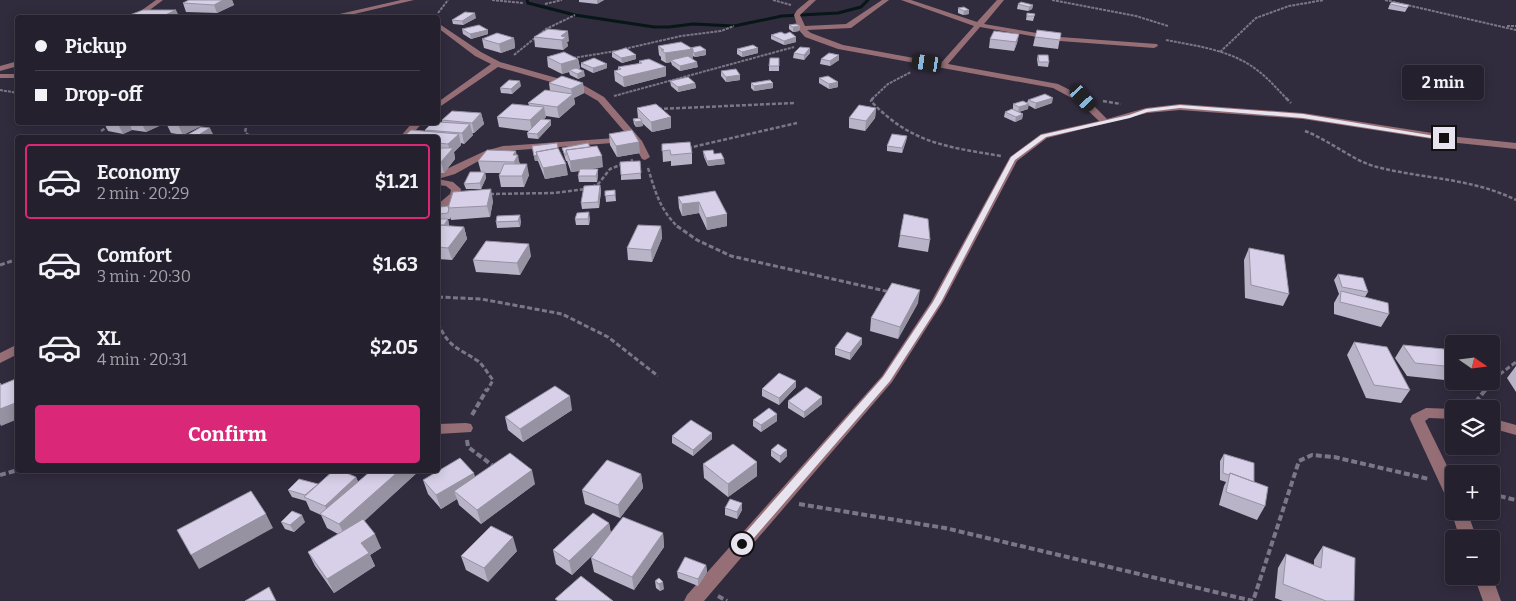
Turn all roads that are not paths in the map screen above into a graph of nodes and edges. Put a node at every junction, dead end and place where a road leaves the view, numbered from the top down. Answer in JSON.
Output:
{"nodes":[{"id":1,"x":160,"y":0,"type":"edge"},
{"id":2,"x":411,"y":0,"type":"edge"},
{"id":3,"x":813,"y":0,"type":"edge"},
{"id":4,"x":886,"y":0,"type":"edge"},
{"id":5,"x":904,"y":0,"type":"edge"},
{"id":6,"x":1001,"y":0,"type":"edge"},
{"id":7,"x":138,"y":15,"type":"edge"},
{"id":8,"x":338,"y":15,"type":"edge"},
{"id":9,"x":979,"y":25,"type":"junction"},
{"id":10,"x":440,"y":26,"type":"edge"},
{"id":11,"x":802,"y":29,"type":"junction"},
{"id":12,"x":1154,"y":46,"type":"dead end"},
{"id":13,"x":15,"y":64,"type":"edge"},
{"id":14,"x":497,"y":64,"type":"junction"},
{"id":15,"x":943,"y":65,"type":"junction"},
{"id":16,"x":0,"y":69,"type":"edge"},
{"id":17,"x":0,"y":76,"type":"edge"},
{"id":18,"x":15,"y":76,"type":"edge"},
{"id":19,"x":440,"y":105,"type":"edge"},
{"id":20,"x":1104,"y":121,"type":"junction"},
{"id":21,"x":416,"y":125,"type":"edge"},
{"id":22,"x":406,"y":135,"type":"edge"},
{"id":23,"x":634,"y":138,"type":"junction"},
{"id":24,"x":1516,"y":146,"type":"edge"},
{"id":25,"x":645,"y":157,"type":"road end"},
{"id":26,"x":440,"y":176,"type":"edge"},
{"id":27,"x":440,"y":182,"type":"edge"},
{"id":28,"x":440,"y":207,"type":"edge"},
{"id":29,"x":15,"y":350,"type":"edge"},
{"id":30,"x":0,"y":359,"type":"edge"},
{"id":31,"x":1445,"y":414,"type":"edge"},
{"id":32,"x":1500,"y":426,"type":"edge"},
{"id":33,"x":440,"y":428,"type":"edge"},
{"id":34,"x":466,"y":428,"type":"road end"},
{"id":35,"x":1516,"y":430,"type":"edge"},
{"id":36,"x":1445,"y":478,"type":"edge"},
{"id":37,"x":1486,"y":585,"type":"edge"},
{"id":38,"x":693,"y":601,"type":"edge"},
{"id":39,"x":1492,"y":601,"type":"edge"}],
"edges":[{"from":1,"to":7,"type":"street"},
{"from":2,"to":8,"type":"street"},
{"from":3,"to":11,"type":"street"},
{"from":4,"to":11,"type":"street"},
{"from":5,"to":9,"type":"street"},
{"from":6,"to":9,"type":"street"},
{"from":9,"to":12,"type":"street"},
{"from":9,"to":15,"type":"street"},
{"from":10,"to":14,"type":"street"},
{"from":11,"to":15,"type":"street"},
{"from":13,"to":16,"type":"street"},
{"from":14,"to":19,"type":"street"},
{"from":14,"to":23,"type":"street"},
{"from":15,"to":20,"type":"street"},
{"from":17,"to":18,"type":"street"},
{"from":20,"to":24,"type":"street"},
{"from":20,"to":38,"type":"street"},
{"from":21,"to":22,"type":"street"},
{"from":23,"to":25,"type":"street"},
{"from":23,"to":26,"type":"street"},
{"from":27,"to":28,"type":"street"},
{"from":29,"to":30,"type":"street"},
{"from":31,"to":36,"type":"street"},
{"from":32,"to":35,"type":"street"},
{"from":33,"to":34,"type":"street"},
{"from":37,"to":39,"type":"street"}]}
